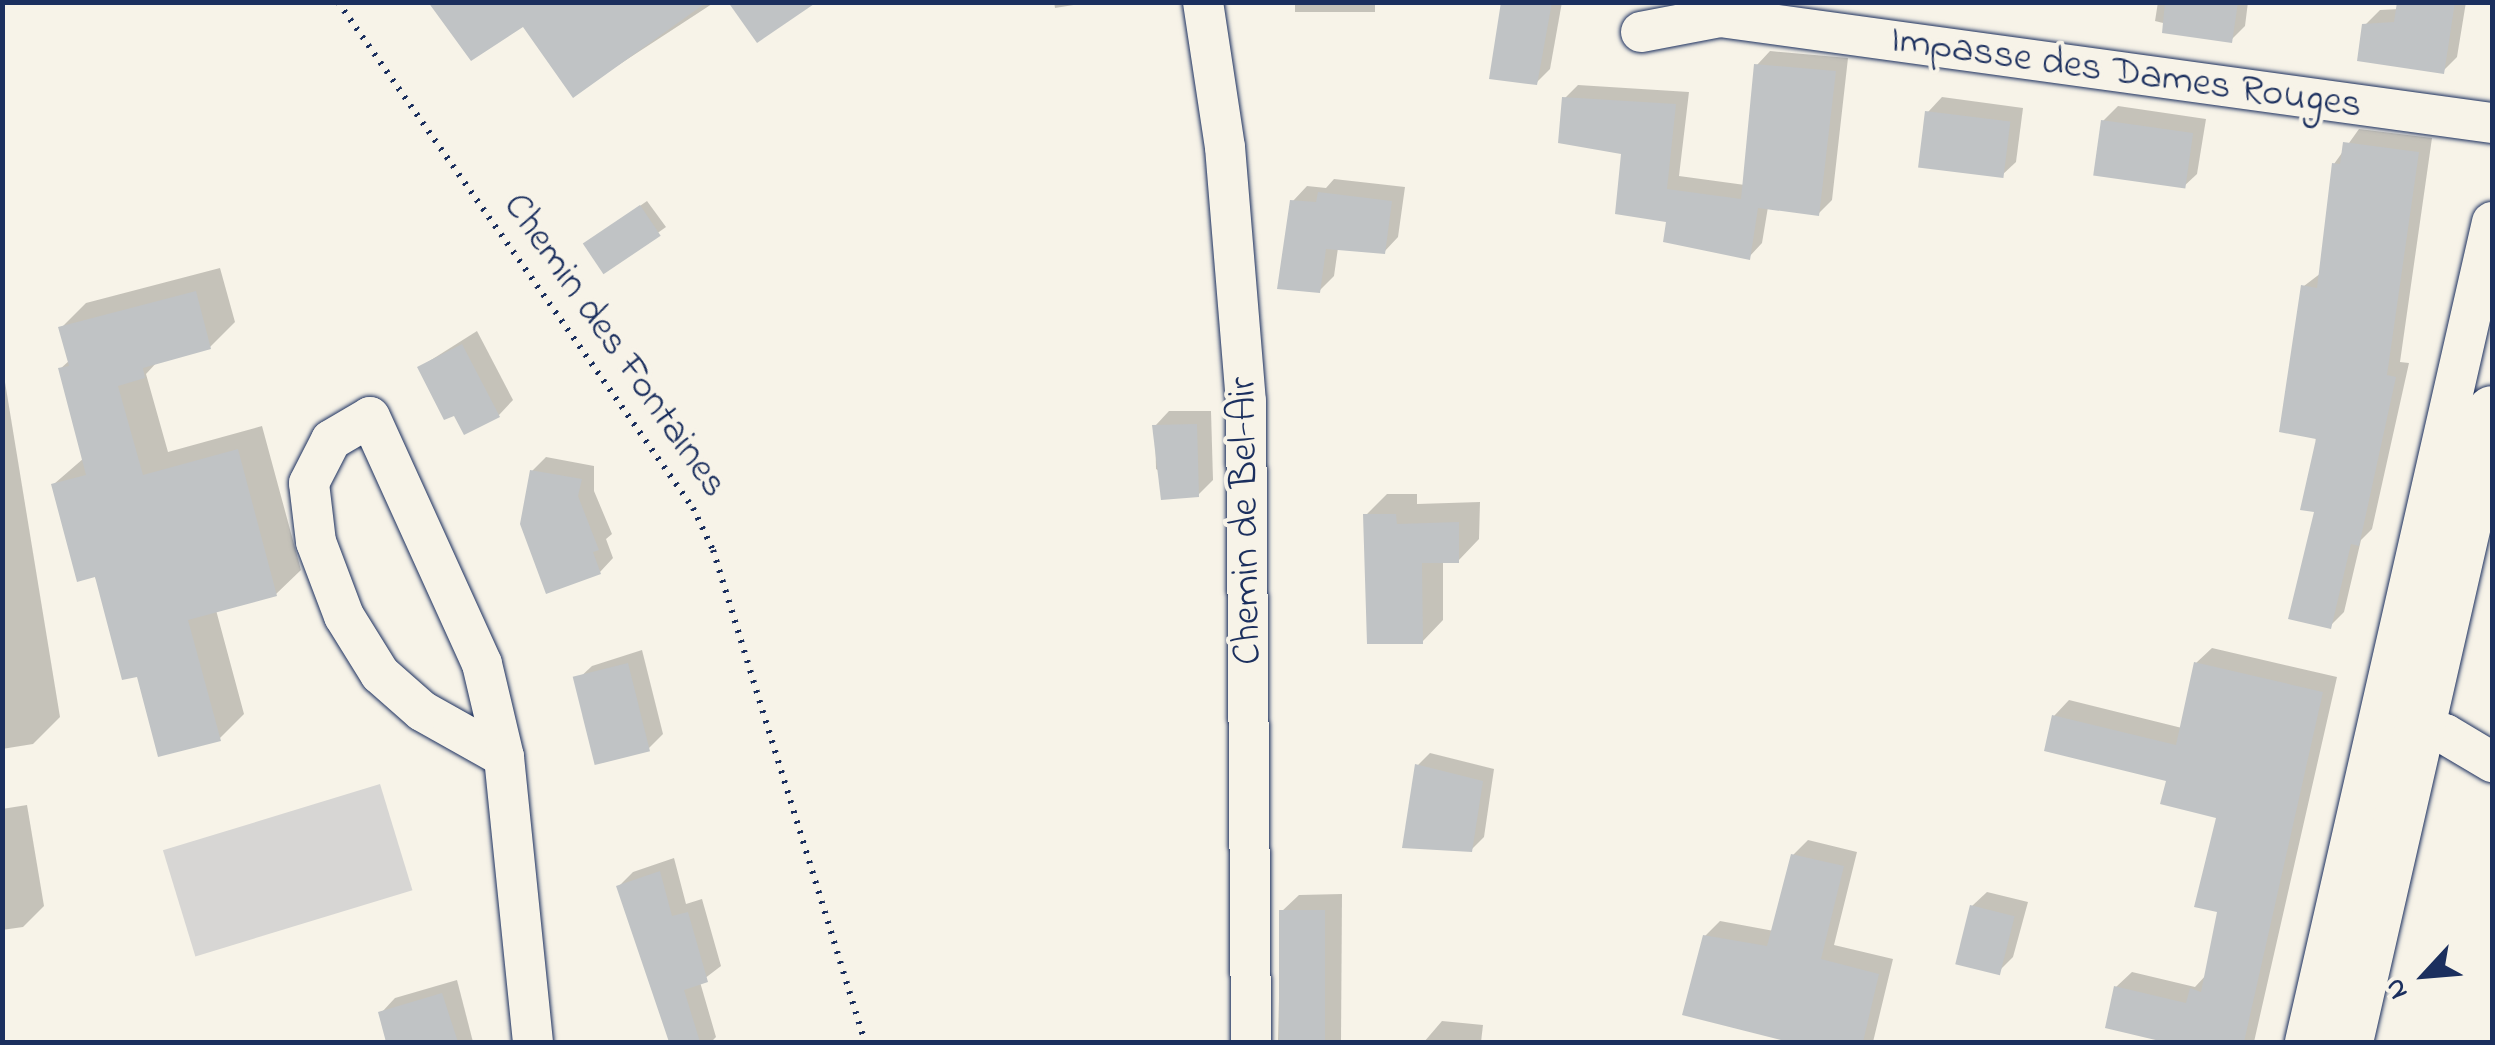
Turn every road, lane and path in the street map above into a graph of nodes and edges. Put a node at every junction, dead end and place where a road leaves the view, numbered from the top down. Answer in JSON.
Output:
{"nodes":[{"id":1,"x":338,"y":2,"type":"edge"},
{"id":2,"x":1203,"y":2,"type":"edge"},
{"id":3,"x":1641,"y":32,"type":"dead end"},
{"id":4,"x":2492,"y":123,"type":"edge"},
{"id":5,"x":2492,"y":222,"type":"edge"},
{"id":6,"x":2492,"y":411,"type":"edge"},
{"id":7,"x":2478,"y":536,"type":"edge"},
{"id":8,"x":2399,"y":724,"type":"junction"},
{"id":9,"x":504,"y":757,"type":"junction"},
{"id":10,"x":2492,"y":762,"type":"edge"},
{"id":11,"x":533,"y":1042,"type":"edge"},
{"id":12,"x":865,"y":1042,"type":"edge"},
{"id":13,"x":1252,"y":1042,"type":"edge"},
{"id":14,"x":2305,"y":1042,"type":"edge"},
{"id":15,"x":2348,"y":1042,"type":"edge"}],
"edges":[{"from":1,"to":12,"type":"path","name":"Chemin des Fontaines"},
{"from":2,"to":13,"type":"street","name":"Chemin de Bel-Air"},
{"from":3,"to":4,"type":"street","name":"Impasse des Dames Rouges"},
{"from":5,"to":8,"type":"street"},
{"from":6,"to":7,"type":"street"},
{"from":7,"to":8,"type":"street"},
{"from":8,"to":10,"type":"street"},
{"from":8,"to":14,"type":"street"},
{"from":8,"to":15,"type":"street"},
{"from":9,"to":9,"type":"street"},
{"from":9,"to":11,"type":"street"}]}
